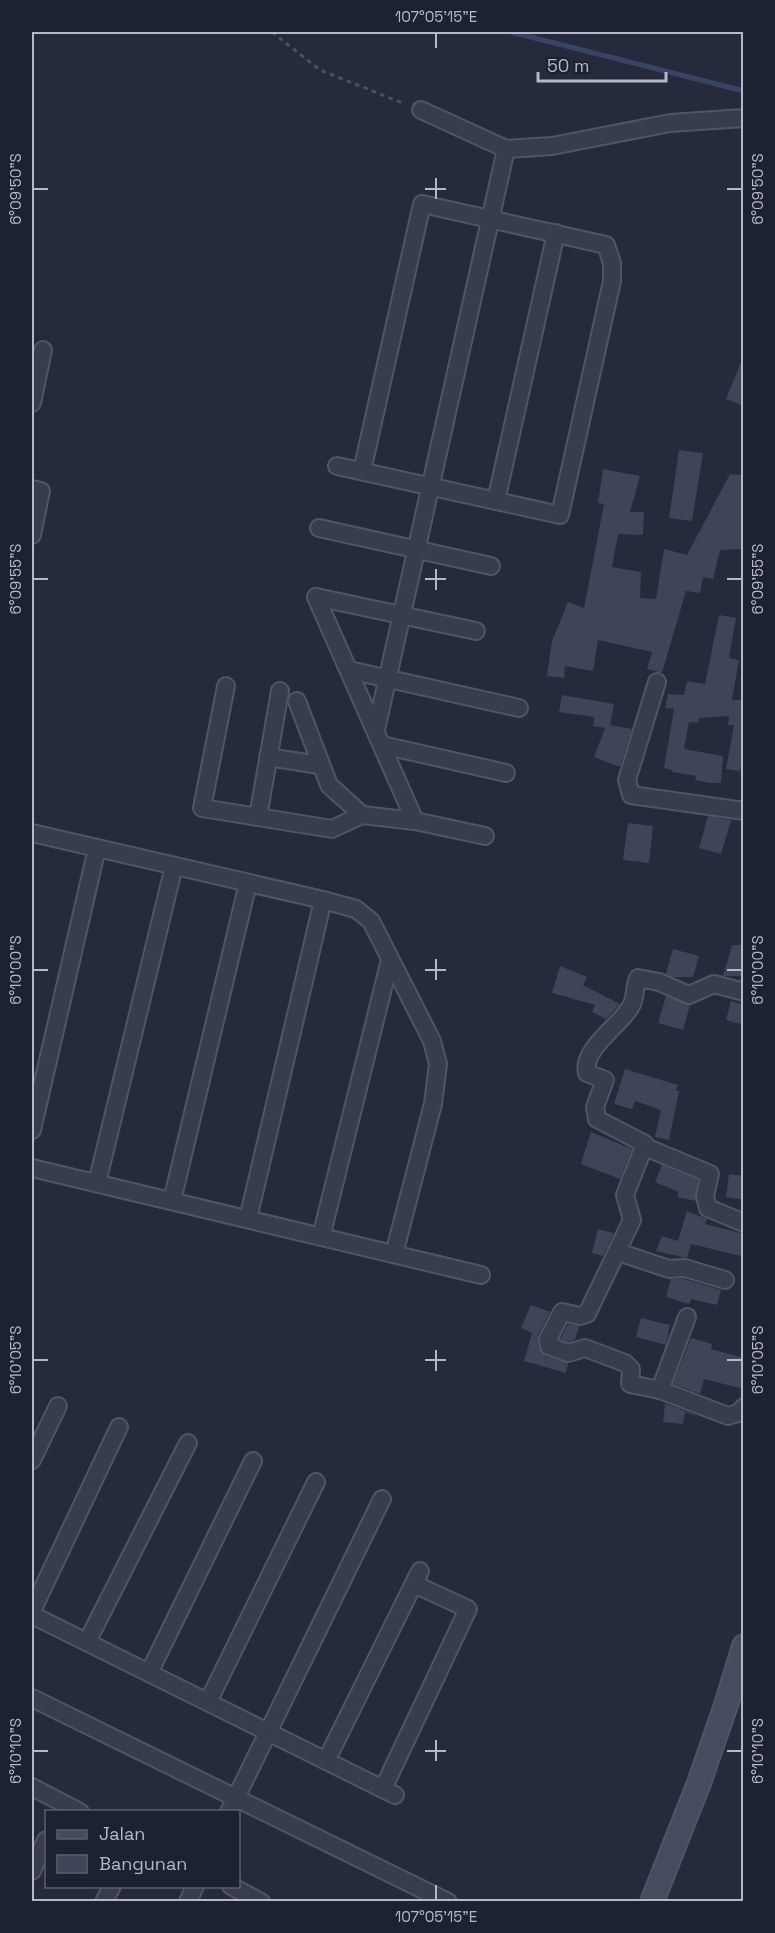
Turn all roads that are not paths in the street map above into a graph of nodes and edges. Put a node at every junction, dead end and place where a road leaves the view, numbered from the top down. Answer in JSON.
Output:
{"nodes":[{"id":1,"x":421,"y":110,"type":"road end"},
{"id":2,"x":744,"y":118,"type":"edge"},
{"id":3,"x":506,"y":148,"type":"junction"},
{"id":4,"x":491,"y":219,"type":"junction"},
{"id":5,"x":556,"y":233,"type":"junction"},
{"id":6,"x":43,"y":350,"type":"dead end"},
{"id":7,"x":32,"y":403,"type":"edge"},
{"id":8,"x":337,"y":466,"type":"dead end"},
{"id":9,"x":362,"y":471,"type":"junction"},
{"id":10,"x":431,"y":487,"type":"junction"},
{"id":11,"x":32,"y":489,"type":"edge"},
{"id":12,"x":496,"y":501,"type":"junction"},
{"id":13,"x":319,"y":528,"type":"dead end"},
{"id":14,"x":32,"y":536,"type":"edge"},
{"id":15,"x":417,"y":550,"type":"junction"},
{"id":16,"x":491,"y":566,"type":"dead end"},
{"id":17,"x":402,"y":615,"type":"junction"},
{"id":18,"x":476,"y":631,"type":"dead end"},
{"id":19,"x":349,"y":670,"type":"junction"},
{"id":20,"x":388,"y":679,"type":"junction"},
{"id":21,"x":657,"y":682,"type":"dead end"},
{"id":22,"x":226,"y":686,"type":"dead end"},
{"id":23,"x":280,"y":691,"type":"dead end"},
{"id":24,"x":297,"y":701,"type":"dead end"},
{"id":25,"x":519,"y":708,"type":"dead end"},
{"id":26,"x":379,"y":738,"type":"junction"},
{"id":27,"x":268,"y":757,"type":"junction"},
{"id":28,"x":319,"y":765,"type":"junction"},
{"id":29,"x":506,"y":773,"type":"dead end"},
{"id":30,"x":744,"y":811,"type":"edge"},
{"id":31,"x":362,"y":815,"type":"junction"},
{"id":32,"x":258,"y":817,"type":"junction"},
{"id":33,"x":415,"y":821,"type":"junction"},
{"id":34,"x":32,"y":833,"type":"edge"},
{"id":35,"x":485,"y":836,"type":"dead end"},
{"id":36,"x":97,"y":848,"type":"junction"},
{"id":37,"x":174,"y":866,"type":"junction"},
{"id":38,"x":248,"y":883,"type":"junction"},
{"id":39,"x":323,"y":900,"type":"junction"},
{"id":40,"x":390,"y":960,"type":"junction"},
{"id":41,"x":744,"y":992,"type":"edge"},
{"id":42,"x":32,"y":1130,"type":"edge"},
{"id":43,"x":645,"y":1147,"type":"junction"},
{"id":44,"x":32,"y":1168,"type":"edge"},
{"id":45,"x":97,"y":1183,"type":"junction"},
{"id":46,"x":172,"y":1201,"type":"junction"},
{"id":47,"x":248,"y":1219,"type":"junction"},
{"id":48,"x":744,"y":1223,"type":"edge"},
{"id":49,"x":321,"y":1237,"type":"junction"},
{"id":50,"x":618,"y":1252,"type":"junction"},
{"id":51,"x":394,"y":1254,"type":"junction"},
{"id":52,"x":481,"y":1275,"type":"dead end"},
{"id":53,"x":725,"y":1280,"type":"dead end"},
{"id":54,"x":687,"y":1317,"type":"dead end"},
{"id":55,"x":660,"y":1390,"type":"junction"},
{"id":56,"x":58,"y":1406,"type":"dead end"},
{"id":57,"x":744,"y":1407,"type":"edge"},
{"id":58,"x":119,"y":1427,"type":"dead end"},
{"id":59,"x":188,"y":1443,"type":"dead end"},
{"id":60,"x":32,"y":1461,"type":"edge"},
{"id":61,"x":253,"y":1461,"type":"dead end"},
{"id":62,"x":316,"y":1482,"type":"dead end"},
{"id":63,"x":382,"y":1499,"type":"dead end"},
{"id":64,"x":32,"y":1613,"type":"edge"},
{"id":65,"x":87,"y":1642,"type":"junction"},
{"id":66,"x":742,"y":1661,"type":"edge"},
{"id":67,"x":149,"y":1673,"type":"junction"},
{"id":68,"x":32,"y":1698,"type":"edge"},
{"id":69,"x":207,"y":1702,"type":"junction"},
{"id":70,"x":267,"y":1732,"type":"junction"},
{"id":71,"x":326,"y":1761,"type":"junction"},
{"id":72,"x":32,"y":1787,"type":"edge"},
{"id":73,"x":232,"y":1805,"type":"edge"},
{"id":74,"x":63,"y":1808,"type":"edge"},
{"id":75,"x":45,"y":1842,"type":"edge"},
{"id":76,"x":32,"y":1871,"type":"edge"},
{"id":77,"x":111,"y":1888,"type":"edge"},
{"id":78,"x":195,"y":1888,"type":"edge"},
{"id":79,"x":233,"y":1888,"type":"edge"},
{"id":80,"x":104,"y":1902,"type":"edge"},
{"id":81,"x":188,"y":1902,"type":"edge"},
{"id":82,"x":261,"y":1902,"type":"edge"},
{"id":83,"x":448,"y":1902,"type":"edge"},
{"id":84,"x":652,"y":1902,"type":"edge"}],
"edges":[{"from":1,"to":3,"type":"street"},
{"from":2,"to":3,"type":"street"},
{"from":3,"to":4,"type":"street"},
{"from":4,"to":5,"type":"street"},
{"from":4,"to":9,"type":"street"},
{"from":4,"to":10,"type":"street"},
{"from":5,"to":12,"type":"street"},
{"from":5,"to":12,"type":"street"},
{"from":6,"to":7,"type":"street"},
{"from":8,"to":9,"type":"street"},
{"from":9,"to":10,"type":"street"},
{"from":10,"to":12,"type":"street"},
{"from":10,"to":15,"type":"street"},
{"from":11,"to":14,"type":"street"},
{"from":13,"to":15,"type":"street"},
{"from":15,"to":16,"type":"street"},
{"from":15,"to":17,"type":"street"},
{"from":17,"to":18,"type":"street"},
{"from":17,"to":19,"type":"street"},
{"from":17,"to":20,"type":"street"},
{"from":19,"to":20,"type":"street"},
{"from":19,"to":26,"type":"street"},
{"from":20,"to":25,"type":"street"},
{"from":20,"to":26,"type":"street"},
{"from":21,"to":30,"type":"street"},
{"from":22,"to":32,"type":"street"},
{"from":23,"to":27,"type":"street"},
{"from":24,"to":28,"type":"street"},
{"from":26,"to":29,"type":"street"},
{"from":26,"to":33,"type":"street"},
{"from":27,"to":28,"type":"street"},
{"from":27,"to":32,"type":"street"},
{"from":28,"to":31,"type":"street"},
{"from":31,"to":32,"type":"street"},
{"from":31,"to":33,"type":"street"},
{"from":33,"to":35,"type":"street"},
{"from":34,"to":36,"type":"street"},
{"from":36,"to":37,"type":"street"},
{"from":36,"to":42,"type":"street"},
{"from":37,"to":38,"type":"street"},
{"from":37,"to":45,"type":"street"},
{"from":38,"to":39,"type":"street"},
{"from":38,"to":46,"type":"street"},
{"from":39,"to":40,"type":"street"},
{"from":39,"to":47,"type":"street"},
{"from":40,"to":49,"type":"street"},
{"from":40,"to":51,"type":"street"},
{"from":41,"to":43,"type":"street"},
{"from":43,"to":48,"type":"street"},
{"from":43,"to":50,"type":"street"},
{"from":44,"to":45,"type":"street"},
{"from":45,"to":46,"type":"street"},
{"from":46,"to":47,"type":"street"},
{"from":47,"to":49,"type":"street"},
{"from":49,"to":51,"type":"street"},
{"from":50,"to":53,"type":"street"},
{"from":50,"to":55,"type":"street"},
{"from":51,"to":52,"type":"street"},
{"from":54,"to":55,"type":"street"},
{"from":55,"to":57,"type":"street"},
{"from":56,"to":60,"type":"street"},
{"from":58,"to":64,"type":"street"},
{"from":59,"to":65,"type":"street"},
{"from":61,"to":67,"type":"street"},
{"from":62,"to":69,"type":"street"},
{"from":63,"to":70,"type":"street"},
{"from":64,"to":65,"type":"street"},
{"from":65,"to":67,"type":"street"},
{"from":66,"to":84,"type":"street"},
{"from":67,"to":69,"type":"street"},
{"from":68,"to":73,"type":"street"},
{"from":69,"to":70,"type":"street"},
{"from":70,"to":71,"type":"street"},
{"from":70,"to":73,"type":"street"},
{"from":71,"to":71,"type":"street"},
{"from":72,"to":74,"type":"street"},
{"from":73,"to":83,"type":"street"},
{"from":75,"to":76,"type":"street"},
{"from":77,"to":80,"type":"street"},
{"from":78,"to":81,"type":"street"},
{"from":79,"to":82,"type":"street"}]}
